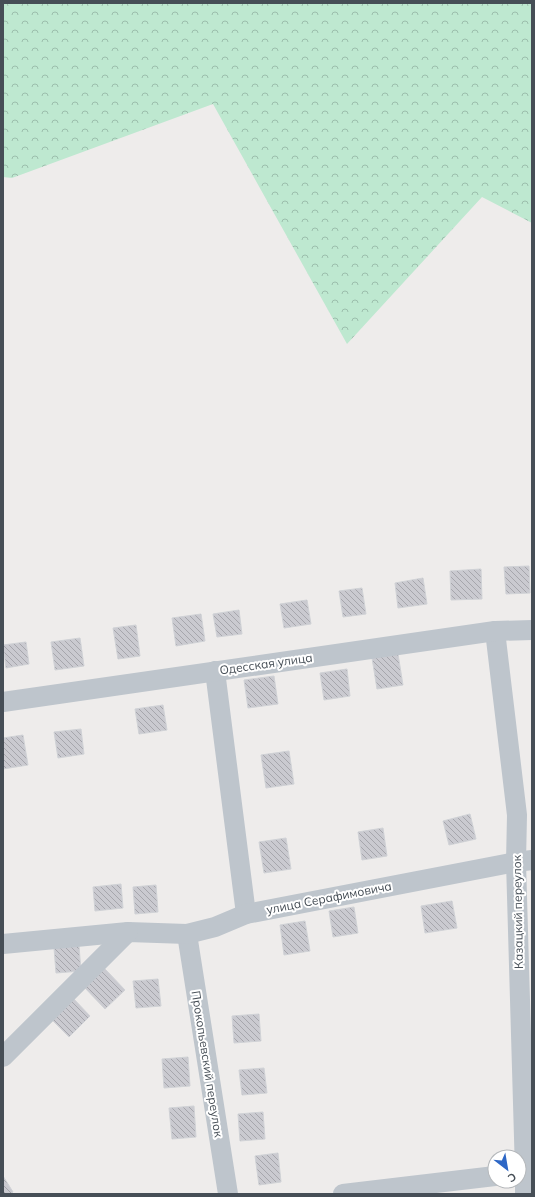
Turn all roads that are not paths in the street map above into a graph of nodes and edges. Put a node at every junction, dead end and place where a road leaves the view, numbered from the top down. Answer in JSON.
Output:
{"nodes":[{"id":1,"x":531,"y":629,"type":"edge"},
{"id":2,"x":496,"y":631,"type":"junction"},
{"id":3,"x":215,"y":671,"type":"junction"},
{"id":4,"x":3,"y":702,"type":"edge"},
{"id":5,"x":524,"y":861,"type":"edge"},
{"id":6,"x":246,"y":914,"type":"junction"},
{"id":7,"x":128,"y":932,"type":"junction"},
{"id":8,"x":187,"y":934,"type":"junction"},
{"id":9,"x":3,"y":944,"type":"edge"},
{"id":10,"x":3,"y":1057,"type":"edge"},
{"id":11,"x":526,"y":1149,"type":"edge"},
{"id":12,"x":487,"y":1177,"type":"edge"},
{"id":13,"x":228,"y":1194,"type":"edge"},
{"id":14,"x":343,"y":1194,"type":"edge"}],
"edges":[{"from":1,"to":2,"type":"street","name":"Одесская улица"},
{"from":2,"to":3,"type":"street","name":"Одесская улица"},
{"from":2,"to":5,"type":"street","name":"Казацкий переулок"},
{"from":3,"to":4,"type":"street","name":"Одесская улица"},
{"from":3,"to":6,"type":"street"},
{"from":5,"to":6,"type":"street","name":"улица Серафимовича"},
{"from":5,"to":11,"type":"street","name":"Казацкий переулок"},
{"from":6,"to":8,"type":"street","name":"улица Серафимовича"},
{"from":7,"to":8,"type":"street","name":"улица Серафимовича"},
{"from":7,"to":9,"type":"street","name":"улица Серафимовича"},
{"from":7,"to":10,"type":"street"},
{"from":8,"to":13,"type":"street","name":"Прокопьевский переулок"},
{"from":12,"to":14,"type":"street"}]}
